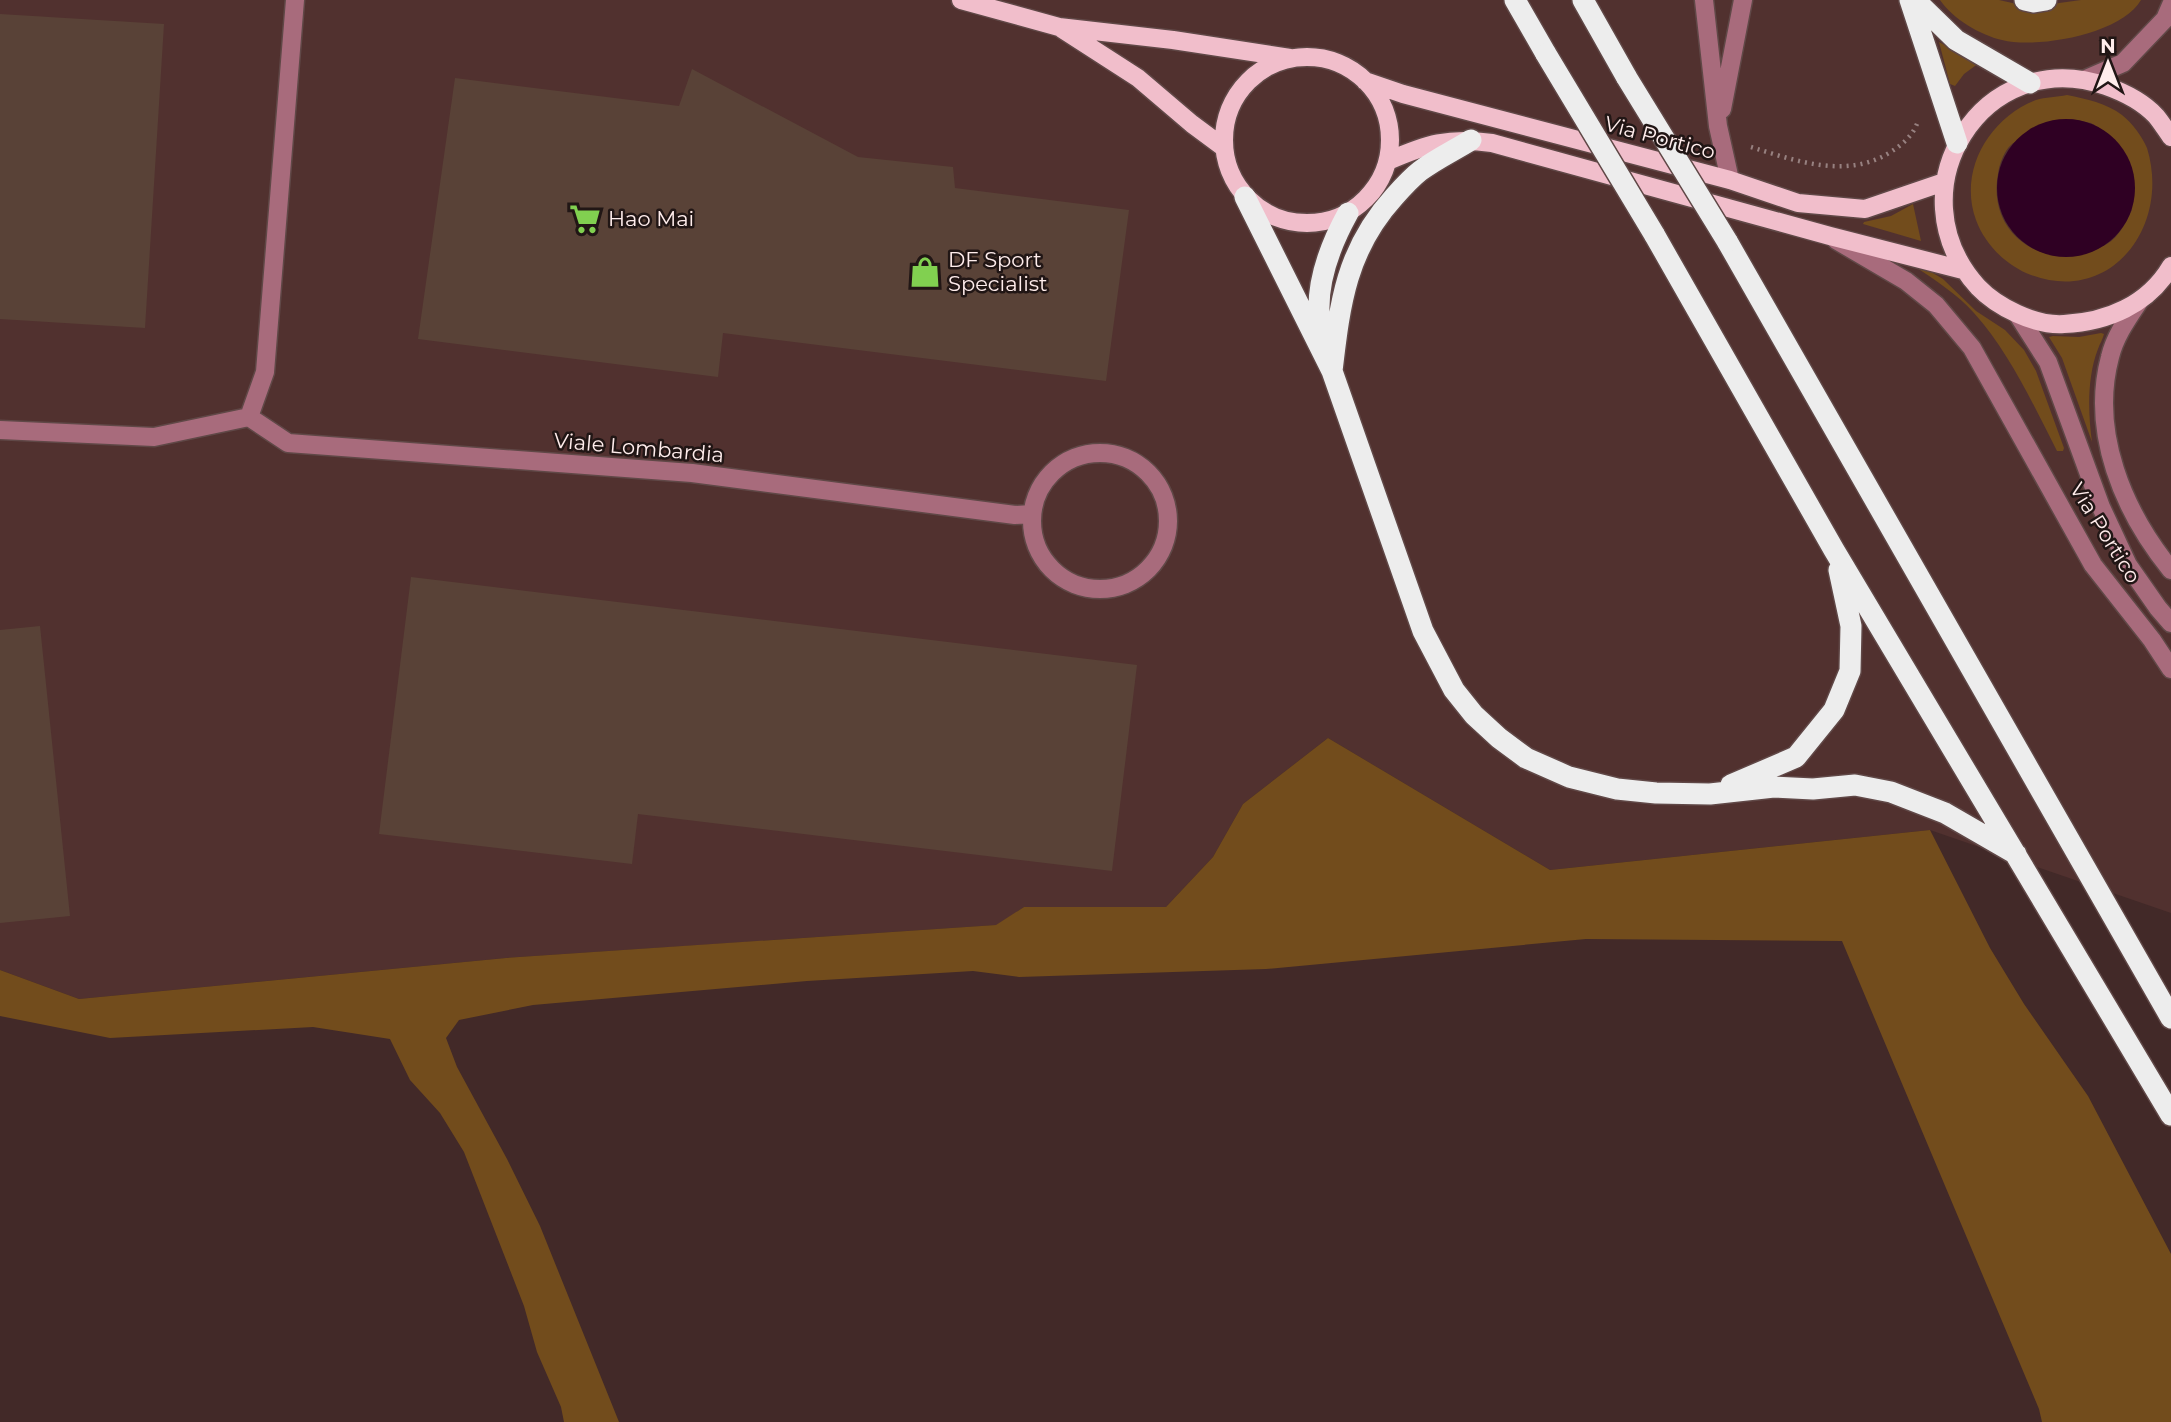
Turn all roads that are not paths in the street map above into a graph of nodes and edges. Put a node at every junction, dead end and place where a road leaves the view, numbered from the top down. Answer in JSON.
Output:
{"nodes":[{"id":1,"x":295,"y":0,"type":"edge"},
{"id":2,"x":961,"y":0,"type":"edge"},
{"id":3,"x":1515,"y":0,"type":"edge"},
{"id":4,"x":1583,"y":0,"type":"edge"},
{"id":5,"x":1743,"y":0,"type":"edge"},
{"id":6,"x":1912,"y":0,"type":"edge"},
{"id":7,"x":2025,"y":0,"type":"edge"},
{"id":8,"x":2046,"y":0,"type":"edge"},
{"id":9,"x":995,"y":4,"type":"edge"},
{"id":10,"x":1703,"y":4,"type":"edge"},
{"id":11,"x":2171,"y":5,"type":"edge"},
{"id":12,"x":1059,"y":27,"type":"junction"},
{"id":13,"x":1293,"y":58,"type":"junction"},
{"id":14,"x":2086,"y":79,"type":"junction"},
{"id":15,"x":1365,"y":81,"type":"junction"},
{"id":16,"x":2030,"y":83,"type":"junction"},
{"id":17,"x":1720,"y":131,"type":"junction"},
{"id":18,"x":2171,"y":137,"type":"edge"},
{"id":19,"x":1471,"y":140,"type":"junction"},
{"id":20,"x":1957,"y":143,"type":"junction"},
{"id":21,"x":1223,"y":147,"type":"junction"},
{"id":22,"x":1388,"y":161,"type":"junction"},
{"id":23,"x":1730,"y":180,"type":"junction"},
{"id":24,"x":1944,"y":182,"type":"junction"},
{"id":25,"x":1245,"y":197,"type":"junction"},
{"id":26,"x":1348,"y":213,"type":"junction"},
{"id":27,"x":1830,"y":236,"type":"junction"},
{"id":28,"x":2171,"y":266,"type":"edge"},
{"id":29,"x":1963,"y":270,"type":"junction"},
{"id":30,"x":2140,"y":300,"type":"junction"},
{"id":31,"x":2018,"y":315,"type":"junction"},
{"id":32,"x":1332,"y":371,"type":"junction"},
{"id":33,"x":249,"y":418,"type":"junction"},
{"id":34,"x":0,"y":430,"type":"edge"},
{"id":35,"x":1032,"y":514,"type":"junction"},
{"id":36,"x":1834,"y":550,"type":"junction"},
{"id":37,"x":2171,"y":570,"type":"edge"},
{"id":38,"x":2171,"y":623,"type":"edge"},
{"id":39,"x":2152,"y":640,"type":"junction"},
{"id":40,"x":2171,"y":656,"type":"edge"},
{"id":41,"x":2171,"y":669,"type":"edge"},
{"id":42,"x":1710,"y":794,"type":"junction"},
{"id":43,"x":2016,"y":853,"type":"junction"},
{"id":44,"x":2171,"y":1018,"type":"edge"},
{"id":45,"x":2171,"y":1115,"type":"edge"}],
"edges":[{"from":1,"to":33,"type":"street"},
{"from":2,"to":9,"type":"main road","name":"Via Portico"},
{"from":3,"to":36,"type":"highway","bridge":true},
{"from":4,"to":44,"type":"highway","bridge":true},
{"from":5,"to":17,"type":"street"},
{"from":6,"to":16,"type":"highway"},
{"from":6,"to":20,"type":"highway"},
{"from":7,"to":8,"type":"highway"},
{"from":9,"to":12,"type":"main road","name":"Via Portico"},
{"from":10,"to":17,"type":"street"},
{"from":11,"to":14,"type":"street","name":"Via Portico"},
{"from":12,"to":13,"type":"main road","name":"Via Portico"},
{"from":12,"to":21,"type":"main road","name":"Via Portico"},
{"from":13,"to":15,"type":"main road","name":"Via Portico"},
{"from":13,"to":21,"type":"main road","name":"Via Portico"},
{"from":14,"to":16,"type":"main road","name":"Via Portico"},
{"from":14,"to":18,"type":"main road","name":"Via Portico"},
{"from":15,"to":22,"type":"main road","name":"Via Portico"},
{"from":15,"to":23,"type":"main road","name":"Via Portico"},
{"from":16,"to":20,"type":"main road","name":"Via Portico"},
{"from":17,"to":23,"type":"street"},
{"from":19,"to":22,"type":"main road","name":"Via Portico"},
{"from":19,"to":27,"type":"main road","name":"Via Portico"},
{"from":19,"to":32,"type":"highway"},
{"from":20,"to":24,"type":"main road","name":"Via Portico"},
{"from":21,"to":25,"type":"main road","name":"Via Portico"},
{"from":22,"to":26,"type":"main road","name":"Via Portico"},
{"from":23,"to":24,"type":"main road","name":"Via Portico"},
{"from":24,"to":29,"type":"main road","name":"Via Portico"},
{"from":25,"to":26,"type":"main road","name":"Via Portico"},
{"from":25,"to":32,"type":"highway"},
{"from":26,"to":32,"type":"highway"},
{"from":27,"to":29,"type":"main road","name":"Via Portico"},
{"from":27,"to":39,"type":"street","name":"Via Portico"},
{"from":28,"to":30,"type":"main road","name":"Via Portico"},
{"from":29,"to":31,"type":"main road","name":"Via Portico"},
{"from":30,"to":31,"type":"main road","name":"Via Portico"},
{"from":30,"to":37,"type":"street"},
{"from":31,"to":38,"type":"street","name":"Via Portico"},
{"from":32,"to":42,"type":"highway"},
{"from":33,"to":34,"type":"street"},
{"from":33,"to":35,"type":"street","name":"Viale Lombardia"},
{"from":35,"to":35,"type":"street"},
{"from":36,"to":42,"type":"highway"},
{"from":36,"to":43,"type":"highway"},
{"from":39,"to":40,"type":"street"},
{"from":39,"to":41,"type":"street"},
{"from":42,"to":43,"type":"highway"},
{"from":43,"to":45,"type":"highway"}]}
